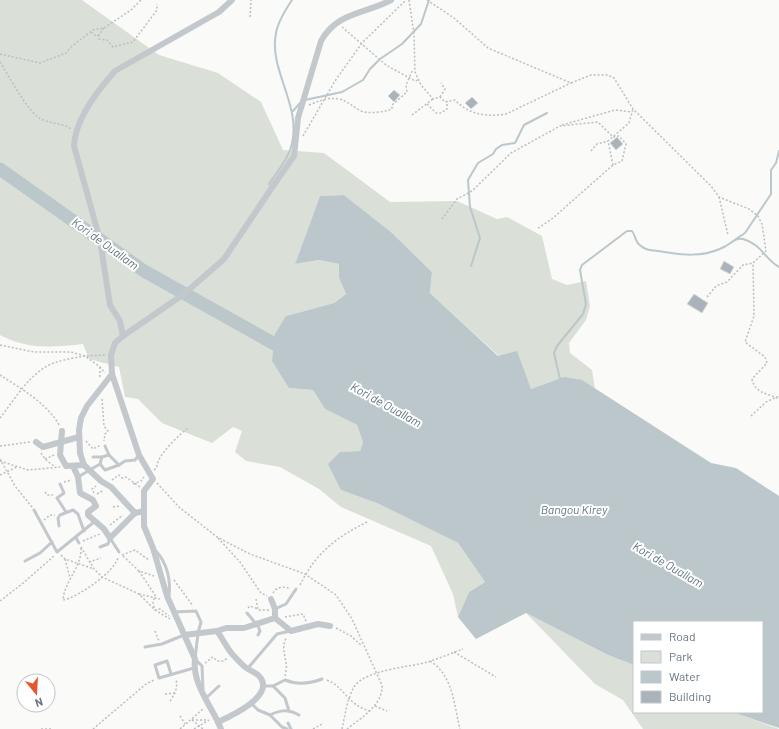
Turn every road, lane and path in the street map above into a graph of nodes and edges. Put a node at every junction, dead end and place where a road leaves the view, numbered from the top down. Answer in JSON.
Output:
{"nodes":[{"id":1,"x":141,"y":0,"type":"edge"},
{"id":2,"x":232,"y":0,"type":"edge"},
{"id":3,"x":251,"y":0,"type":"edge"},
{"id":4,"x":391,"y":0,"type":"edge"},
{"id":5,"x":406,"y":0,"type":"edge"},
{"id":6,"x":409,"y":0,"type":"edge"},
{"id":7,"x":427,"y":0,"type":"edge"},
{"id":8,"x":157,"y":4,"type":"dead end"},
{"id":9,"x":250,"y":17,"type":"dead end"},
{"id":10,"x":336,"y":22,"type":"junction"},
{"id":11,"x":104,"y":28,"type":"junction"},
{"id":12,"x":91,"y":32,"type":"junction"},
{"id":13,"x":99,"y":35,"type":"junction"},
{"id":14,"x":362,"y":42,"type":"junction"},
{"id":15,"x":0,"y":54,"type":"edge"},
{"id":16,"x":0,"y":62,"type":"edge"},
{"id":17,"x":414,"y":67,"type":"junction"},
{"id":18,"x":409,"y":77,"type":"junction"},
{"id":19,"x":419,"y":80,"type":"junction"},
{"id":20,"x":441,"y":83,"type":"dead end"},
{"id":21,"x":571,"y":83,"type":"junction"},
{"id":22,"x":440,"y":97,"type":"junction"},
{"id":23,"x":324,"y":99,"type":"junction"},
{"id":24,"x":433,"y":99,"type":"junction"},
{"id":25,"x":447,"y":102,"type":"junction"},
{"id":26,"x":427,"y":104,"type":"junction"},
{"id":27,"x":301,"y":108,"type":"junction"},
{"id":28,"x":633,"y":109,"type":"junction"},
{"id":29,"x":632,"y":112,"type":"junction"},
{"id":30,"x":412,"y":115,"type":"dead end"},
{"id":31,"x":560,"y":126,"type":"junction"},
{"id":32,"x":74,"y":134,"type":"junction"},
{"id":33,"x":613,"y":137,"type":"junction"},
{"id":34,"x":608,"y":141,"type":"junction"},
{"id":35,"x":300,"y":142,"type":"dead end"},
{"id":36,"x":590,"y":151,"type":"dead end"},
{"id":37,"x":613,"y":165,"type":"junction"},
{"id":38,"x":719,"y":197,"type":"junction"},
{"id":39,"x":442,"y":219,"type":"dead end"},
{"id":40,"x":537,"y":229,"type":"dead end"},
{"id":41,"x":728,"y":235,"type":"dead end"},
{"id":42,"x":753,"y":263,"type":"junction"},
{"id":43,"x":707,"y":297,"type":"dead end"},
{"id":44,"x":123,"y":336,"type":"junction"},
{"id":45,"x":0,"y":345,"type":"edge"},
{"id":46,"x":111,"y":355,"type":"junction"},
{"id":47,"x":85,"y":356,"type":"junction"},
{"id":48,"x":112,"y":374,"type":"junction"},
{"id":49,"x":0,"y":375,"type":"edge"},
{"id":50,"x":101,"y":388,"type":"junction"},
{"id":51,"x":22,"y":389,"type":"junction"},
{"id":52,"x":778,"y":398,"type":"edge"},
{"id":53,"x":750,"y":416,"type":"dead end"},
{"id":54,"x":0,"y":418,"type":"edge"},
{"id":55,"x":188,"y":428,"type":"dead end"},
{"id":56,"x":62,"y":431,"type":"joint"},
{"id":57,"x":79,"y":437,"type":"junction"},
{"id":58,"x":61,"y":441,"type":"junction"},
{"id":59,"x":36,"y":442,"type":"joint"},
{"id":60,"x":104,"y":445,"type":"junction"},
{"id":61,"x":0,"y":446,"type":"edge"},
{"id":62,"x":43,"y":447,"type":"junction"},
{"id":63,"x":60,"y":455,"type":"junction"},
{"id":64,"x":109,"y":455,"type":"junction"},
{"id":65,"x":138,"y":455,"type":"junction"},
{"id":66,"x":93,"y":457,"type":"dead end"},
{"id":67,"x":102,"y":458,"type":"junction"},
{"id":68,"x":45,"y":459,"type":"junction"},
{"id":69,"x":1,"y":460,"type":"edge"},
{"id":70,"x":100,"y":464,"type":"junction"},
{"id":71,"x":118,"y":465,"type":"junction"},
{"id":72,"x":144,"y":465,"type":"junction"},
{"id":73,"x":66,"y":466,"type":"junction"},
{"id":74,"x":73,"y":466,"type":"junction"},
{"id":75,"x":18,"y":467,"type":"junction"},
{"id":76,"x":87,"y":467,"type":"junction"},
{"id":77,"x":57,"y":468,"type":"junction"},
{"id":78,"x":6,"y":472,"type":"junction"},
{"id":79,"x":0,"y":475,"type":"edge"},
{"id":80,"x":150,"y":475,"type":"junction"},
{"id":81,"x":78,"y":478,"type":"junction"},
{"id":82,"x":105,"y":483,"type":"junction"},
{"id":83,"x":60,"y":484,"type":"joint"},
{"id":84,"x":134,"y":484,"type":"junction"},
{"id":85,"x":144,"y":491,"type":"junction"},
{"id":86,"x":45,"y":492,"type":"dead end"},
{"id":87,"x":57,"y":498,"type":"junction"},
{"id":88,"x":34,"y":510,"type":"joint"},
{"id":89,"x":144,"y":511,"type":"junction"},
{"id":90,"x":66,"y":512,"type":"junction"},
{"id":91,"x":135,"y":513,"type":"junction"},
{"id":92,"x":59,"y":516,"type":"junction"},
{"id":93,"x":41,"y":522,"type":"junction"},
{"id":94,"x":94,"y":522,"type":"junction"},
{"id":95,"x":367,"y":522,"type":"dead end"},
{"id":96,"x":59,"y":526,"type":"dead end"},
{"id":97,"x":84,"y":530,"type":"junction"},
{"id":98,"x":217,"y":537,"type":"dead end"},
{"id":99,"x":76,"y":538,"type":"junction"},
{"id":100,"x":110,"y":538,"type":"junction"},
{"id":101,"x":52,"y":542,"type":"junction"},
{"id":102,"x":79,"y":543,"type":"joint"},
{"id":103,"x":100,"y":547,"type":"dead end"},
{"id":104,"x":81,"y":548,"type":"junction"},
{"id":105,"x":153,"y":548,"type":"junction"},
{"id":106,"x":57,"y":552,"type":"junction"},
{"id":107,"x":119,"y":552,"type":"junction"},
{"id":108,"x":122,"y":555,"type":"junction"},
{"id":109,"x":101,"y":558,"type":"dead end"},
{"id":110,"x":65,"y":559,"type":"junction"},
{"id":111,"x":25,"y":561,"type":"dead end"},
{"id":112,"x":89,"y":562,"type":"junction"},
{"id":113,"x":79,"y":564,"type":"junction"},
{"id":114,"x":157,"y":567,"type":"junction"},
{"id":115,"x":94,"y":569,"type":"junction"},
{"id":116,"x":167,"y":570,"type":"junction"},
{"id":117,"x":139,"y":571,"type":"junction"},
{"id":118,"x":102,"y":577,"type":"junction"},
{"id":119,"x":160,"y":578,"type":"junction"},
{"id":120,"x":70,"y":579,"type":"junction"},
{"id":121,"x":296,"y":589,"type":"joint"},
{"id":122,"x":139,"y":594,"type":"junction"},
{"id":123,"x":291,"y":594,"type":"junction"},
{"id":124,"x":155,"y":597,"type":"junction"},
{"id":125,"x":256,"y":599,"type":"dead end"},
{"id":126,"x":271,"y":599,"type":"junction"},
{"id":127,"x":168,"y":600,"type":"junction"},
{"id":128,"x":0,"y":601,"type":"edge"},
{"id":129,"x":258,"y":609,"type":"junction"},
{"id":130,"x":275,"y":609,"type":"junction"},
{"id":131,"x":155,"y":610,"type":"junction"},
{"id":132,"x":196,"y":611,"type":"junction"},
{"id":133,"x":174,"y":612,"type":"junction"},
{"id":134,"x":246,"y":613,"type":"joint"},
{"id":135,"x":275,"y":618,"type":"junction"},
{"id":136,"x":256,"y":624,"type":"junction"},
{"id":137,"x":330,"y":626,"type":"joint"},
{"id":138,"x":308,"y":627,"type":"junction"},
{"id":139,"x":155,"y":631,"type":"dead end"},
{"id":140,"x":217,"y":631,"type":"junction"},
{"id":141,"x":291,"y":631,"type":"junction"},
{"id":142,"x":198,"y":633,"type":"junction"},
{"id":143,"x":184,"y":635,"type":"junction"},
{"id":144,"x":258,"y":635,"type":"dead end"},
{"id":145,"x":160,"y":644,"type":"junction"},
{"id":146,"x":145,"y":647,"type":"dead end"},
{"id":147,"x":364,"y":648,"type":"dead end"},
{"id":148,"x":464,"y":649,"type":"dead end"},
{"id":149,"x":454,"y":652,"type":"junction"},
{"id":150,"x":233,"y":655,"type":"junction"},
{"id":151,"x":195,"y":659,"type":"junction"},
{"id":152,"x":430,"y":661,"type":"junction"},
{"id":153,"x":202,"y":666,"type":"junction"},
{"id":154,"x":194,"y":668,"type":"junction"},
{"id":155,"x":248,"y":668,"type":"junction"},
{"id":156,"x":173,"y":673,"type":"junction"},
{"id":157,"x":496,"y":676,"type":"dead end"},
{"id":158,"x":159,"y":678,"type":"junction"},
{"id":159,"x":322,"y":679,"type":"joint"},
{"id":160,"x":285,"y":680,"type":"junction"},
{"id":161,"x":220,"y":686,"type":"dead end"},
{"id":162,"x":264,"y":686,"type":"junction"},
{"id":163,"x":273,"y":686,"type":"junction"},
{"id":164,"x":175,"y":693,"type":"junction"},
{"id":165,"x":165,"y":694,"type":"dead end"},
{"id":166,"x":205,"y":698,"type":"junction"},
{"id":167,"x":349,"y":700,"type":"junction"},
{"id":168,"x":170,"y":701,"type":"dead end"},
{"id":169,"x":252,"y":704,"type":"junction"},
{"id":170,"x":375,"y":706,"type":"dead end"},
{"id":171,"x":289,"y":711,"type":"junction"},
{"id":172,"x":370,"y":711,"type":"dead end"},
{"id":173,"x":387,"y":711,"type":"dead end"},
{"id":174,"x":299,"y":714,"type":"dead end"},
{"id":175,"x":270,"y":715,"type":"junction"},
{"id":176,"x":180,"y":716,"type":"dead end"},
{"id":177,"x":192,"y":720,"type":"junction"},
{"id":178,"x":218,"y":722,"type":"junction"},
{"id":179,"x":288,"y":723,"type":"dead end"},
{"id":180,"x":185,"y":724,"type":"junction"},
{"id":181,"x":322,"y":724,"type":"dead end"},
{"id":182,"x":200,"y":726,"type":"junction"},
{"id":183,"x":41,"y":729,"type":"edge"},
{"id":184,"x":51,"y":729,"type":"edge"},
{"id":185,"x":93,"y":729,"type":"edge"},
{"id":186,"x":180,"y":729,"type":"edge"},
{"id":187,"x":194,"y":729,"type":"edge"},
{"id":188,"x":203,"y":729,"type":"edge"},
{"id":189,"x":221,"y":729,"type":"edge"},
{"id":190,"x":287,"y":729,"type":"edge"},
{"id":191,"x":291,"y":729,"type":"edge"},
{"id":192,"x":313,"y":729,"type":"edge"},
{"id":193,"x":342,"y":729,"type":"edge"},
{"id":194,"x":460,"y":729,"type":"edge"}],
"edges":[{"from":1,"to":11,"type":"path"},
{"from":2,"to":32,"type":"street"},
{"from":3,"to":9,"type":"path"},
{"from":4,"to":10,"type":"street"},
{"from":5,"to":14,"type":"path"},
{"from":6,"to":17,"type":"path"},
{"from":7,"to":21,"type":"path"},
{"from":8,"to":13,"type":"path"},
{"from":10,"to":14,"type":"path"},
{"from":10,"to":27,"type":"street"},
{"from":11,"to":12,"type":"path"},
{"from":11,"to":13,"type":"path"},
{"from":12,"to":13,"type":"path"},
{"from":12,"to":15,"type":"path"},
{"from":14,"to":18,"type":"path"},
{"from":14,"to":23,"type":"path"},
{"from":16,"to":32,"type":"path"},
{"from":17,"to":18,"type":"path"},
{"from":17,"to":19,"type":"path"},
{"from":18,"to":19,"type":"path"},
{"from":18,"to":23,"type":"path"},
{"from":19,"to":24,"type":"path"},
{"from":20,"to":22,"type":"path"},
{"from":21,"to":25,"type":"path"},
{"from":21,"to":28,"type":"path"},
{"from":22,"to":24,"type":"path"},
{"from":22,"to":25,"type":"path"},
{"from":23,"to":27,"type":"path"},
{"from":23,"to":35,"type":"path"},
{"from":24,"to":26,"type":"path"},
{"from":25,"to":26,"type":"path"},
{"from":26,"to":30,"type":"path"},
{"from":27,"to":44,"type":"street"},
{"from":28,"to":29,"type":"path"},
{"from":28,"to":38,"type":"path"},
{"from":29,"to":31,"type":"path"},
{"from":29,"to":33,"type":"path"},
{"from":31,"to":33,"type":"path"},
{"from":31,"to":39,"type":"path"},
{"from":32,"to":44,"type":"street"},
{"from":33,"to":34,"type":"path"},
{"from":33,"to":37,"type":"path"},
{"from":34,"to":36,"type":"path"},
{"from":34,"to":37,"type":"path"},
{"from":37,"to":40,"type":"path"},
{"from":38,"to":41,"type":"path"},
{"from":38,"to":42,"type":"path"},
{"from":42,"to":43,"type":"path"},
{"from":42,"to":52,"type":"path"},
{"from":44,"to":46,"type":"street"},
{"from":45,"to":47,"type":"path"},
{"from":46,"to":47,"type":"path"},
{"from":46,"to":48,"type":"street"},
{"from":47,"to":51,"type":"path"},
{"from":48,"to":50,"type":"street"},
{"from":48,"to":65,"type":"street"},
{"from":49,"to":51,"type":"path"},
{"from":50,"to":57,"type":"street"},
{"from":50,"to":60,"type":"path"},
{"from":51,"to":54,"type":"path"},
{"from":51,"to":56,"type":"path"},
{"from":52,"to":53,"type":"path"},
{"from":55,"to":80,"type":"path"},
{"from":56,"to":58,"type":"street"},
{"from":57,"to":58,"type":"street"},
{"from":57,"to":60,"type":"path"},
{"from":57,"to":76,"type":"street"},
{"from":58,"to":62,"type":"street"},
{"from":58,"to":63,"type":"street"},
{"from":59,"to":61,"type":"path"},
{"from":59,"to":62,"type":"street"},
{"from":60,"to":64,"type":"lane"},
{"from":62,"to":68,"type":"path"},
{"from":63,"to":68,"type":"path"},
{"from":63,"to":73,"type":"street"},
{"from":64,"to":67,"type":"lane"},
{"from":64,"to":71,"type":"lane"},
{"from":65,"to":71,"type":"lane"},
{"from":65,"to":72,"type":"street"},
{"from":66,"to":67,"type":"lane"},
{"from":67,"to":70,"type":"lane"},
{"from":68,"to":77,"type":"path"},
{"from":69,"to":75,"type":"path"},
{"from":69,"to":78,"type":"path"},
{"from":70,"to":71,"type":"lane"},
{"from":70,"to":76,"type":"lane"},
{"from":72,"to":80,"type":"street"},
{"from":72,"to":84,"type":"path"},
{"from":73,"to":74,"type":"street"},
{"from":73,"to":77,"type":"path"},
{"from":74,"to":76,"type":"street"},
{"from":74,"to":81,"type":"street"},
{"from":75,"to":77,"type":"path"},
{"from":75,"to":78,"type":"path"},
{"from":76,"to":81,"type":"lane"},
{"from":76,"to":82,"type":"street"},
{"from":78,"to":79,"type":"path"},
{"from":78,"to":88,"type":"path"},
{"from":80,"to":85,"type":"street"},
{"from":81,"to":83,"type":"path"},
{"from":81,"to":94,"type":"street"},
{"from":82,"to":82,"type":"path"},
{"from":82,"to":84,"type":"path"},
{"from":82,"to":91,"type":"street"},
{"from":83,"to":87,"type":"lane"},
{"from":84,"to":85,"type":"path"},
{"from":85,"to":89,"type":"street"},
{"from":86,"to":87,"type":"path"},
{"from":87,"to":90,"type":"lane"},
{"from":88,"to":93,"type":"lane"},
{"from":89,"to":91,"type":"street"},
{"from":89,"to":105,"type":"street"},
{"from":90,"to":92,"type":"lane"},
{"from":90,"to":97,"type":"lane"},
{"from":91,"to":100,"type":"street"},
{"from":92,"to":93,"type":"path"},
{"from":92,"to":96,"type":"lane"},
{"from":93,"to":101,"type":"lane"},
{"from":94,"to":97,"type":"lane"},
{"from":94,"to":100,"type":"street"},
{"from":95,"to":121,"type":"path"},
{"from":97,"to":99,"type":"lane"},
{"from":98,"to":126,"type":"path"},
{"from":99,"to":102,"type":"lane"},
{"from":99,"to":106,"type":"lane"},
{"from":100,"to":103,"type":"lane"},
{"from":100,"to":107,"type":"lane"},
{"from":101,"to":106,"type":"lane"},
{"from":101,"to":111,"type":"lane"},
{"from":102,"to":104,"type":"path"},
{"from":104,"to":112,"type":"path"},
{"from":104,"to":113,"type":"path"},
{"from":105,"to":114,"type":"street"},
{"from":105,"to":116,"type":"lane"},
{"from":106,"to":110,"type":"path"},
{"from":106,"to":128,"type":"path"},
{"from":107,"to":108,"type":"path"},
{"from":107,"to":118,"type":"path"},
{"from":108,"to":114,"type":"path"},
{"from":108,"to":117,"type":"path"},
{"from":109,"to":112,"type":"path"},
{"from":110,"to":113,"type":"path"},
{"from":110,"to":120,"type":"path"},
{"from":112,"to":115,"type":"path"},
{"from":113,"to":115,"type":"path"},
{"from":113,"to":120,"type":"path"},
{"from":114,"to":119,"type":"street"},
{"from":115,"to":118,"type":"path"},
{"from":116,"to":127,"type":"lane"},
{"from":116,"to":132,"type":"path"},
{"from":117,"to":119,"type":"path"},
{"from":117,"to":124,"type":"path"},
{"from":118,"to":120,"type":"path"},
{"from":118,"to":122,"type":"path"},
{"from":119,"to":127,"type":"street"},
{"from":121,"to":123,"type":"lane"},
{"from":122,"to":124,"type":"path"},
{"from":122,"to":131,"type":"path"},
{"from":123,"to":126,"type":"path"},
{"from":123,"to":130,"type":"lane"},
{"from":124,"to":127,"type":"path"},
{"from":124,"to":131,"type":"path"},
{"from":125,"to":129,"type":"path"},
{"from":126,"to":130,"type":"street"},
{"from":127,"to":133,"type":"street"},
{"from":129,"to":130,"type":"path"},
{"from":129,"to":134,"type":"path"},
{"from":130,"to":135,"type":"street"},
{"from":131,"to":131,"type":"path"},
{"from":132,"to":133,"type":"lane"},
{"from":132,"to":142,"type":"lane"},
{"from":133,"to":143,"type":"street"},
{"from":134,"to":136,"type":"lane"},
{"from":135,"to":136,"type":"street"},
{"from":135,"to":138,"type":"path"},
{"from":135,"to":141,"type":"street"},
{"from":136,"to":140,"type":"street"},
{"from":136,"to":144,"type":"lane"},
{"from":137,"to":138,"type":"street"},
{"from":137,"to":147,"type":"path"},
{"from":138,"to":141,"type":"street"},
{"from":139,"to":145,"type":"path"},
{"from":140,"to":142,"type":"street"},
{"from":140,"to":150,"type":"street"},
{"from":141,"to":155,"type":"lane"},
{"from":141,"to":160,"type":"path"},
{"from":142,"to":143,"type":"street"},
{"from":142,"to":151,"type":"lane"},
{"from":143,"to":145,"type":"lane"},
{"from":143,"to":151,"type":"street"},
{"from":145,"to":146,"type":"lane"},
{"from":148,"to":149,"type":"path"},
{"from":149,"to":152,"type":"path"},
{"from":149,"to":157,"type":"path"},
{"from":150,"to":153,"type":"path"},
{"from":150,"to":155,"type":"street"},
{"from":151,"to":153,"type":"lane"},
{"from":151,"to":154,"type":"street"},
{"from":152,"to":167,"type":"path"},
{"from":152,"to":194,"type":"path"},
{"from":153,"to":166,"type":"lane"},
{"from":154,"to":156,"type":"lane"},
{"from":154,"to":166,"type":"street"},
{"from":155,"to":162,"type":"street"},
{"from":156,"to":158,"type":"lane"},
{"from":156,"to":158,"type":"lane"},
{"from":156,"to":164,"type":"path"},
{"from":158,"to":185,"type":"path"},
{"from":159,"to":160,"type":"lane"},
{"from":159,"to":167,"type":"path"},
{"from":160,"to":163,"type":"lane"},
{"from":161,"to":166,"type":"lane"},
{"from":162,"to":163,"type":"lane"},
{"from":162,"to":169,"type":"street"},
{"from":163,"to":171,"type":"lane"},
{"from":164,"to":165,"type":"path"},
{"from":164,"to":168,"type":"path"},
{"from":166,"to":177,"type":"path"},
{"from":166,"to":178,"type":"street"},
{"from":167,"to":172,"type":"path"},
{"from":167,"to":193,"type":"path"},
{"from":169,"to":175,"type":"lane"},
{"from":169,"to":178,"type":"street"},
{"from":170,"to":173,"type":"path"},
{"from":171,"to":174,"type":"lane"},
{"from":171,"to":175,"type":"lane"},
{"from":175,"to":190,"type":"lane"},
{"from":176,"to":180,"type":"path"},
{"from":177,"to":180,"type":"path"},
{"from":177,"to":182,"type":"path"},
{"from":177,"to":182,"type":"path"},
{"from":178,"to":189,"type":"street"},
{"from":179,"to":191,"type":"lane"},
{"from":180,"to":186,"type":"path"},
{"from":181,"to":192,"type":"path"},
{"from":182,"to":187,"type":"path"},
{"from":182,"to":188,"type":"path"},
{"from":183,"to":184,"type":"path"}]}
